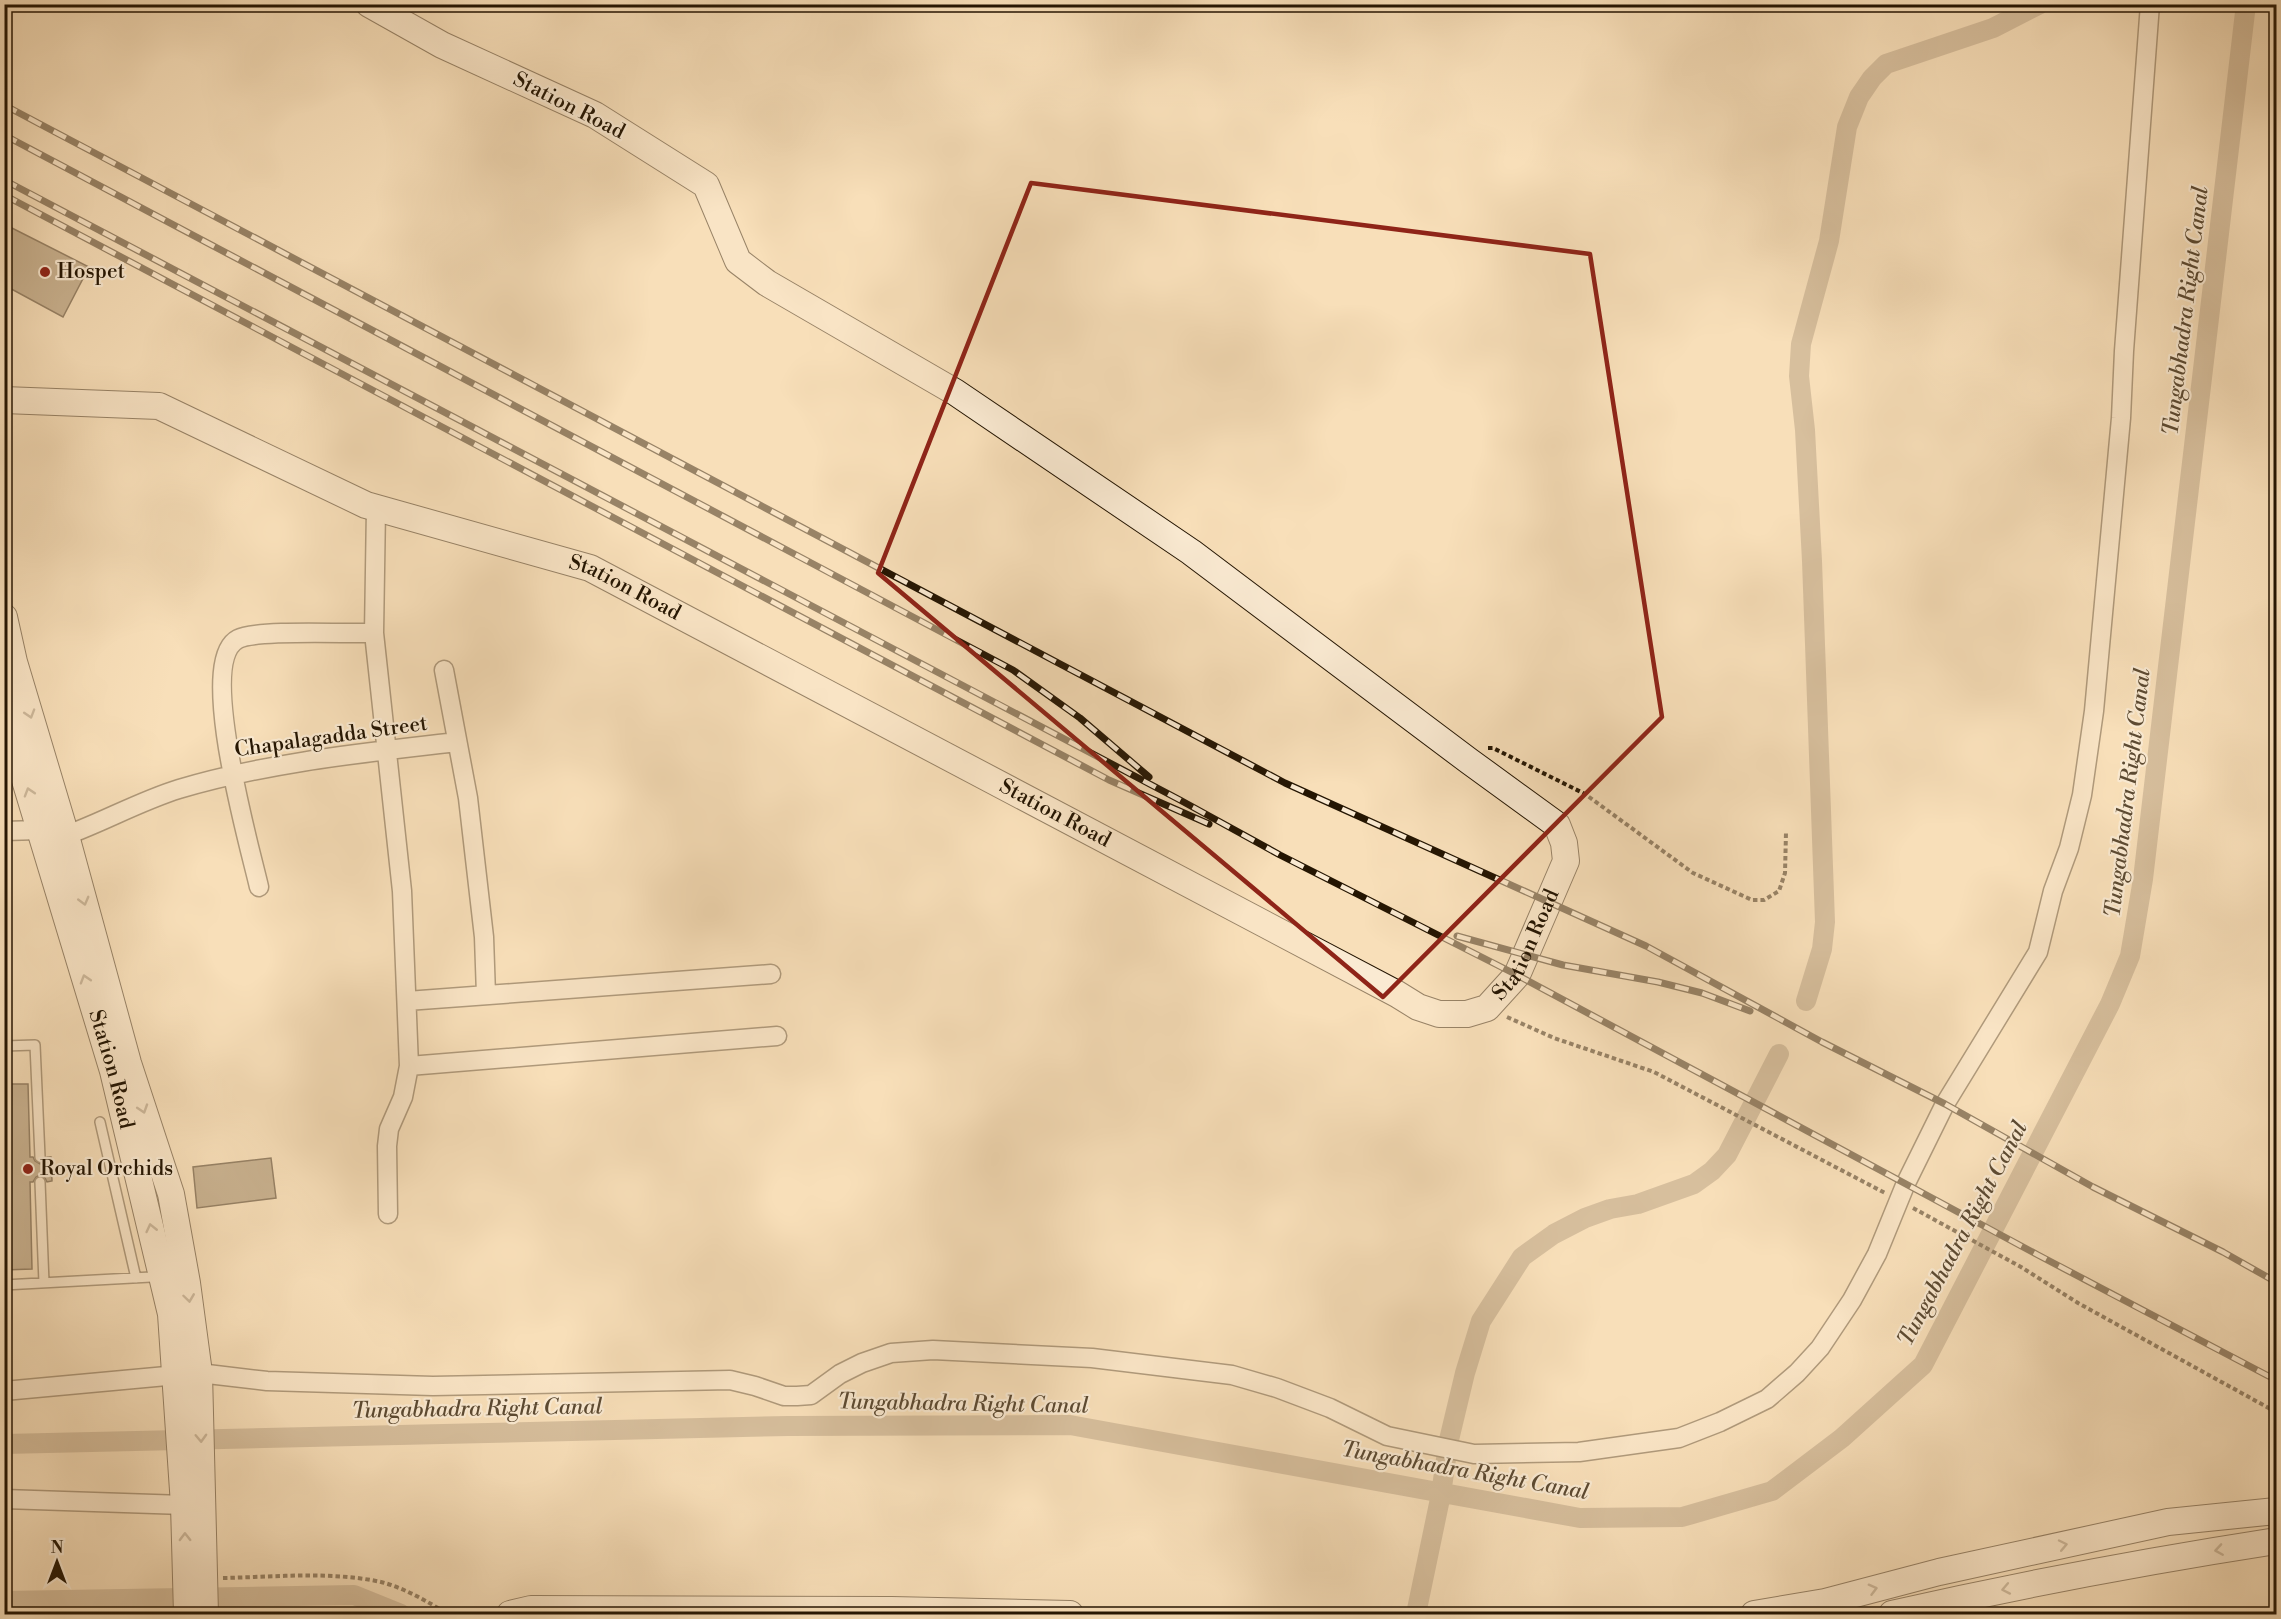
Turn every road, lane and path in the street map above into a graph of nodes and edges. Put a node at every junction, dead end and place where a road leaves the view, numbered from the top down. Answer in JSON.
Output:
{"nodes":[{"id":1,"x":369,"y":4,"type":"edge"},
{"id":2,"x":2150,"y":4,"type":"edge"},
{"id":3,"x":4,"y":400,"type":"edge"},
{"id":4,"x":376,"y":508,"type":"junction"},
{"id":5,"x":4,"y":617,"type":"edge"},
{"id":6,"x":375,"y":633,"type":"junction"},
{"id":7,"x":444,"y":670,"type":"dead end"},
{"id":8,"x":4,"y":711,"type":"edge"},
{"id":9,"x":457,"y":742,"type":"junction"},
{"id":10,"x":388,"y":750,"type":"junction"},
{"id":11,"x":1469,"y":761,"type":"junction"},
{"id":12,"x":233,"y":774,"type":"junction"},
{"id":13,"x":4,"y":831,"type":"edge"},
{"id":14,"x":1786,"y":832,"type":"dead end"},
{"id":15,"x":50,"y":836,"type":"junction"},
{"id":16,"x":259,"y":887,"type":"dead end"},
{"id":17,"x":771,"y":974,"type":"dead end"},
{"id":18,"x":486,"y":995,"type":"junction"},
{"id":19,"x":407,"y":1001,"type":"junction"},
{"id":20,"x":1487,"y":1008,"type":"junction"},
{"id":21,"x":777,"y":1036,"type":"dead end"},
{"id":22,"x":4,"y":1046,"type":"edge"},
{"id":23,"x":409,"y":1066,"type":"junction"},
{"id":24,"x":100,"y":1122,"type":"dead end"},
{"id":25,"x":40,"y":1157,"type":"dead end"},
{"id":26,"x":40,"y":1182,"type":"dead end"},
{"id":27,"x":1887,"y":1194,"type":"dead end"},
{"id":28,"x":1907,"y":1204,"type":"dead end"},
{"id":29,"x":388,"y":1214,"type":"dead end"},
{"id":30,"x":162,"y":1273,"type":"junction"},
{"id":31,"x":136,"y":1278,"type":"junction"},
{"id":32,"x":44,"y":1283,"type":"junction"},
{"id":33,"x":4,"y":1285,"type":"edge"},
{"id":34,"x":188,"y":1381,"type":"junction"},
{"id":35,"x":4,"y":1391,"type":"edge"},
{"id":36,"x":2277,"y":1412,"type":"edge"},
{"id":37,"x":190,"y":1492,"type":"junction"},
{"id":38,"x":4,"y":1499,"type":"edge"},
{"id":39,"x":2277,"y":1511,"type":"edge"},
{"id":40,"x":2277,"y":1541,"type":"edge"},
{"id":41,"x":195,"y":1592,"type":"edge"},
{"id":42,"x":205,"y":1614,"type":"edge"},
{"id":43,"x":448,"y":1614,"type":"edge"},
{"id":44,"x":510,"y":1614,"type":"edge"},
{"id":45,"x":1070,"y":1614,"type":"edge"},
{"id":46,"x":1755,"y":1614,"type":"edge"},
{"id":47,"x":1892,"y":1614,"type":"edge"}],
"edges":[{"from":1,"to":11,"type":"street","name":"Station Road"},
{"from":2,"to":34,"type":"street"},
{"from":3,"to":4,"type":"street","name":"Station Road"},
{"from":4,"to":6,"type":"street"},
{"from":4,"to":20,"type":"street","name":"Station Road"},
{"from":5,"to":15,"type":"street","name":"Station Road","one_way":true},
{"from":6,"to":10,"type":"street"},
{"from":6,"to":12,"type":"street"},
{"from":7,"to":9,"type":"street"},
{"from":15,"to":8,"type":"street","name":"Station Road","one_way":true},
{"from":9,"to":10,"type":"street","name":"Chapalagadda Street"},
{"from":9,"to":18,"type":"street"},
{"from":10,"to":12,"type":"street","name":"Chapalagadda Street"},
{"from":10,"to":19,"type":"street"},
{"from":11,"to":14,"type":"path"},
{"from":11,"to":20,"type":"street","name":"Station Road"},
{"from":12,"to":15,"type":"street","name":"Chapalagadda Street"},
{"from":12,"to":16,"type":"street"},
{"from":13,"to":15,"type":"street"},
{"from":30,"to":15,"type":"street","name":"Station Road","one_way":true},
{"from":15,"to":34,"type":"street","name":"Station Road","one_way":true},
{"from":17,"to":18,"type":"street"},
{"from":18,"to":19,"type":"street"},
{"from":19,"to":23,"type":"street"},
{"from":20,"to":27,"type":"path"},
{"from":21,"to":23,"type":"street"},
{"from":22,"to":25,"type":"lane"},
{"from":23,"to":29,"type":"street"},
{"from":24,"to":31,"type":"lane"},
{"from":26,"to":32,"type":"lane"},
{"from":28,"to":36,"type":"path"},
{"from":30,"to":31,"type":"lane"},
{"from":30,"to":34,"type":"street","name":"Station Road"},
{"from":31,"to":32,"type":"lane"},
{"from":32,"to":33,"type":"lane"},
{"from":34,"to":35,"type":"street"},
{"from":34,"to":37,"type":"street"},
{"from":37,"to":38,"type":"street"},
{"from":37,"to":41,"type":"street"},
{"from":46,"to":39,"type":"street","one_way":true},
{"from":40,"to":47,"type":"street","one_way":true},
{"from":41,"to":42,"type":"street"},
{"from":41,"to":43,"type":"path"},
{"from":44,"to":45,"type":"street"}]}
